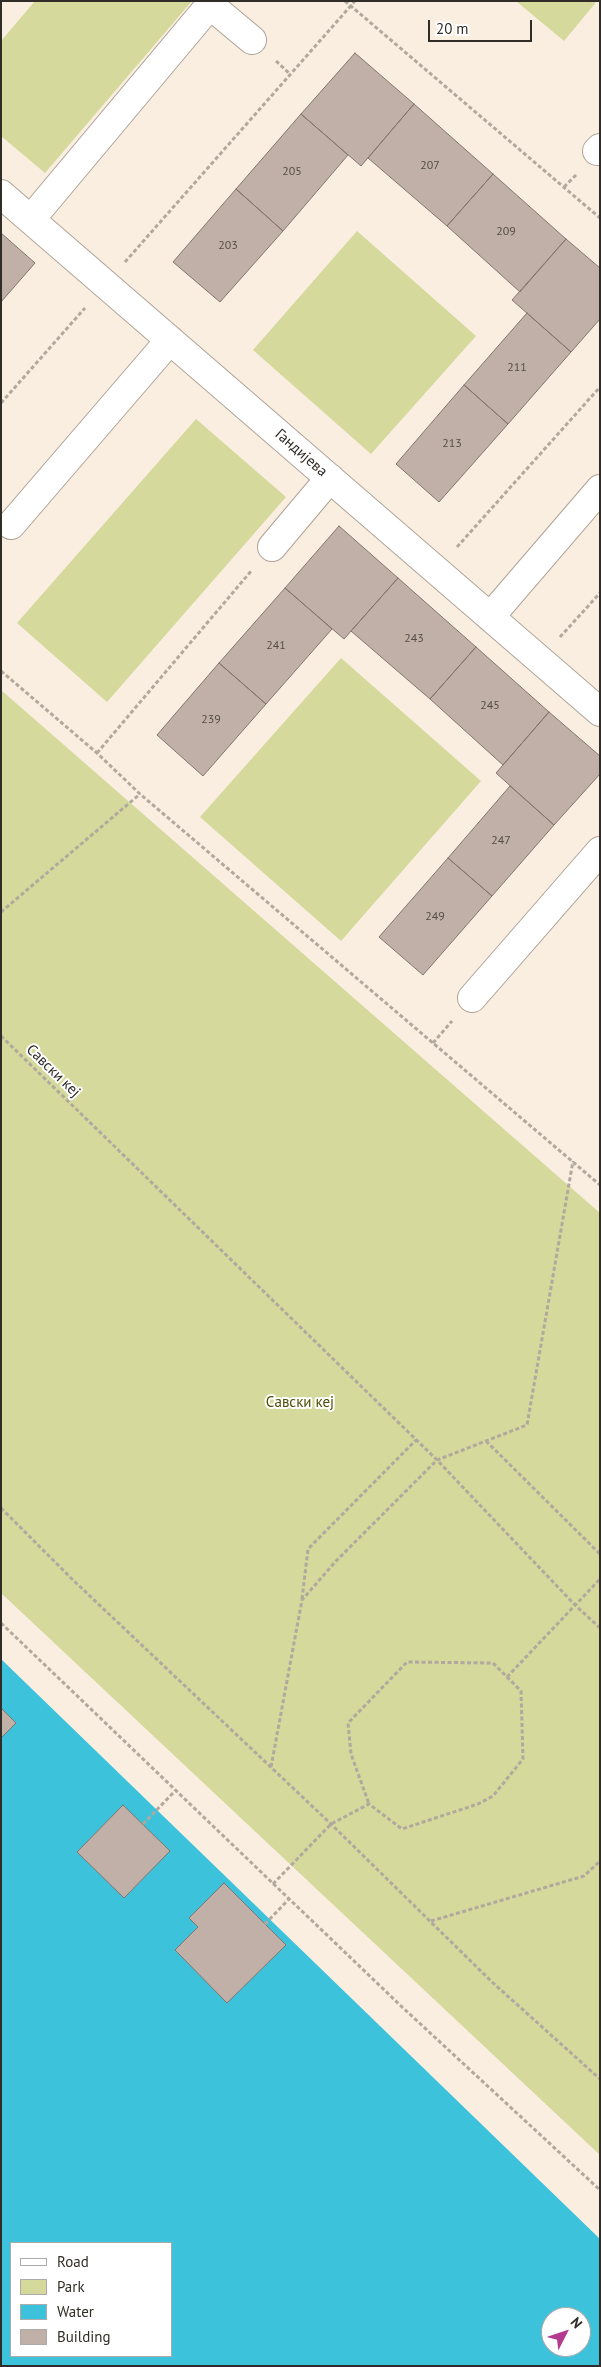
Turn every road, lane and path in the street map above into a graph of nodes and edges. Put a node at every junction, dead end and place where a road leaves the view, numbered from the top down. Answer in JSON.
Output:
{"nodes":[{"id":1,"x":345,"y":1,"type":"edge"},
{"id":2,"x":355,"y":1,"type":"edge"},
{"id":3,"x":351,"y":6,"type":"junction"},
{"id":4,"x":252,"y":40,"type":"dead end"},
{"id":5,"x":1,"y":194,"type":"edge"},
{"id":6,"x":600,"y":218,"type":"edge"},
{"id":7,"x":31,"y":220,"type":"junction"},
{"id":8,"x":106,"y":284,"type":"junction"},
{"id":9,"x":170,"y":340,"type":"junction"},
{"id":10,"x":600,"y":387,"type":"edge"},
{"id":11,"x":1,"y":403,"type":"edge"},
{"id":12,"x":330,"y":478,"type":"junction"},
{"id":13,"x":600,"y":489,"type":"edge"},
{"id":14,"x":12,"y":524,"type":"dead end"},
{"id":15,"x":272,"y":547,"type":"joint"},
{"id":16,"x":437,"y":570,"type":"junction"},
{"id":17,"x":600,"y":592,"type":"edge"},
{"id":18,"x":490,"y":617,"type":"junction"},
{"id":19,"x":540,"y":660,"type":"junction"},
{"id":20,"x":1,"y":671,"type":"edge"},
{"id":21,"x":600,"y":712,"type":"edge"},
{"id":22,"x":97,"y":753,"type":"junction"},
{"id":23,"x":140,"y":794,"type":"junction"},
{"id":24,"x":600,"y":851,"type":"edge"},
{"id":25,"x":1,"y":912,"type":"edge"},
{"id":26,"x":472,"y":998,"type":"dead end"},
{"id":27,"x":1,"y":1036,"type":"edge"},
{"id":28,"x":573,"y":1161,"type":"junction"},
{"id":29,"x":600,"y":1185,"type":"edge"},
{"id":30,"x":416,"y":1440,"type":"junction"},
{"id":31,"x":486,"y":1441,"type":"junction"},
{"id":32,"x":437,"y":1460,"type":"junction"},
{"id":33,"x":1,"y":1508,"type":"edge"},
{"id":34,"x":600,"y":1554,"type":"edge"},
{"id":35,"x":600,"y":1579,"type":"edge"},
{"id":36,"x":302,"y":1600,"type":"junction"},
{"id":37,"x":575,"y":1605,"type":"junction"},
{"id":38,"x":1,"y":1623,"type":"edge"},
{"id":39,"x":600,"y":1628,"type":"edge"},
{"id":40,"x":507,"y":1677,"type":"junction"},
{"id":41,"x":271,"y":1767,"type":"junction"},
{"id":42,"x":176,"y":1790,"type":"junction"},
{"id":43,"x":369,"y":1804,"type":"junction"},
{"id":44,"x":143,"y":1824,"type":"dead end"},
{"id":45,"x":331,"y":1824,"type":"junction"},
{"id":46,"x":600,"y":1861,"type":"edge"},
{"id":47,"x":273,"y":1884,"type":"junction"},
{"id":48,"x":289,"y":1899,"type":"junction"},
{"id":49,"x":430,"y":1922,"type":"junction"},
{"id":50,"x":265,"y":1924,"type":"dead end"},
{"id":51,"x":600,"y":2079,"type":"edge"},
{"id":52,"x":600,"y":2190,"type":"edge"}],
"edges":[{"from":1,"to":3,"type":"path"},
{"from":2,"to":3,"type":"path"},
{"from":3,"to":6,"type":"path"},
{"from":3,"to":8,"type":"path"},
{"from":4,"to":7,"type":"street"},
{"from":5,"to":7,"type":"street","name":"Гандијева"},
{"from":7,"to":8,"type":"street","name":"Гандијева"},
{"from":8,"to":9,"type":"street","name":"Гандијева"},
{"from":8,"to":11,"type":"path"},
{"from":9,"to":12,"type":"street","name":"Гандијева"},
{"from":9,"to":14,"type":"street"},
{"from":10,"to":16,"type":"path"},
{"from":12,"to":15,"type":"street"},
{"from":12,"to":16,"type":"street","name":"Гандијева"},
{"from":13,"to":18,"type":"street"},
{"from":15,"to":22,"type":"path"},
{"from":16,"to":18,"type":"street","name":"Гандијева"},
{"from":17,"to":19,"type":"path"},
{"from":18,"to":19,"type":"street","name":"Гандијева"},
{"from":19,"to":21,"type":"street","name":"Гандијева"},
{"from":20,"to":22,"type":"path"},
{"from":22,"to":23,"type":"path"},
{"from":23,"to":25,"type":"path"},
{"from":23,"to":28,"type":"path"},
{"from":24,"to":26,"type":"street"},
{"from":27,"to":30,"type":"path","name":"Савски кеј"},
{"from":28,"to":29,"type":"path"},
{"from":28,"to":31,"type":"path"},
{"from":30,"to":32,"type":"path","name":"Савски кеј"},
{"from":30,"to":36,"type":"path"},
{"from":31,"to":32,"type":"path"},
{"from":31,"to":34,"type":"path"},
{"from":32,"to":36,"type":"path"},
{"from":32,"to":37,"type":"path","name":"Савски кеј"},
{"from":33,"to":41,"type":"path"},
{"from":35,"to":37,"type":"path"},
{"from":36,"to":41,"type":"path"},
{"from":37,"to":39,"type":"path","name":"Савски кеј"},
{"from":37,"to":40,"type":"path"},
{"from":38,"to":42,"type":"path"},
{"from":40,"to":43,"type":"path"},
{"from":40,"to":43,"type":"path"},
{"from":41,"to":45,"type":"path"},
{"from":42,"to":44,"type":"path"},
{"from":42,"to":47,"type":"path"},
{"from":43,"to":45,"type":"path"},
{"from":45,"to":47,"type":"path"},
{"from":45,"to":49,"type":"path"},
{"from":46,"to":49,"type":"path"},
{"from":47,"to":48,"type":"path"},
{"from":48,"to":50,"type":"path"},
{"from":48,"to":52,"type":"path"},
{"from":49,"to":51,"type":"path"}]}
